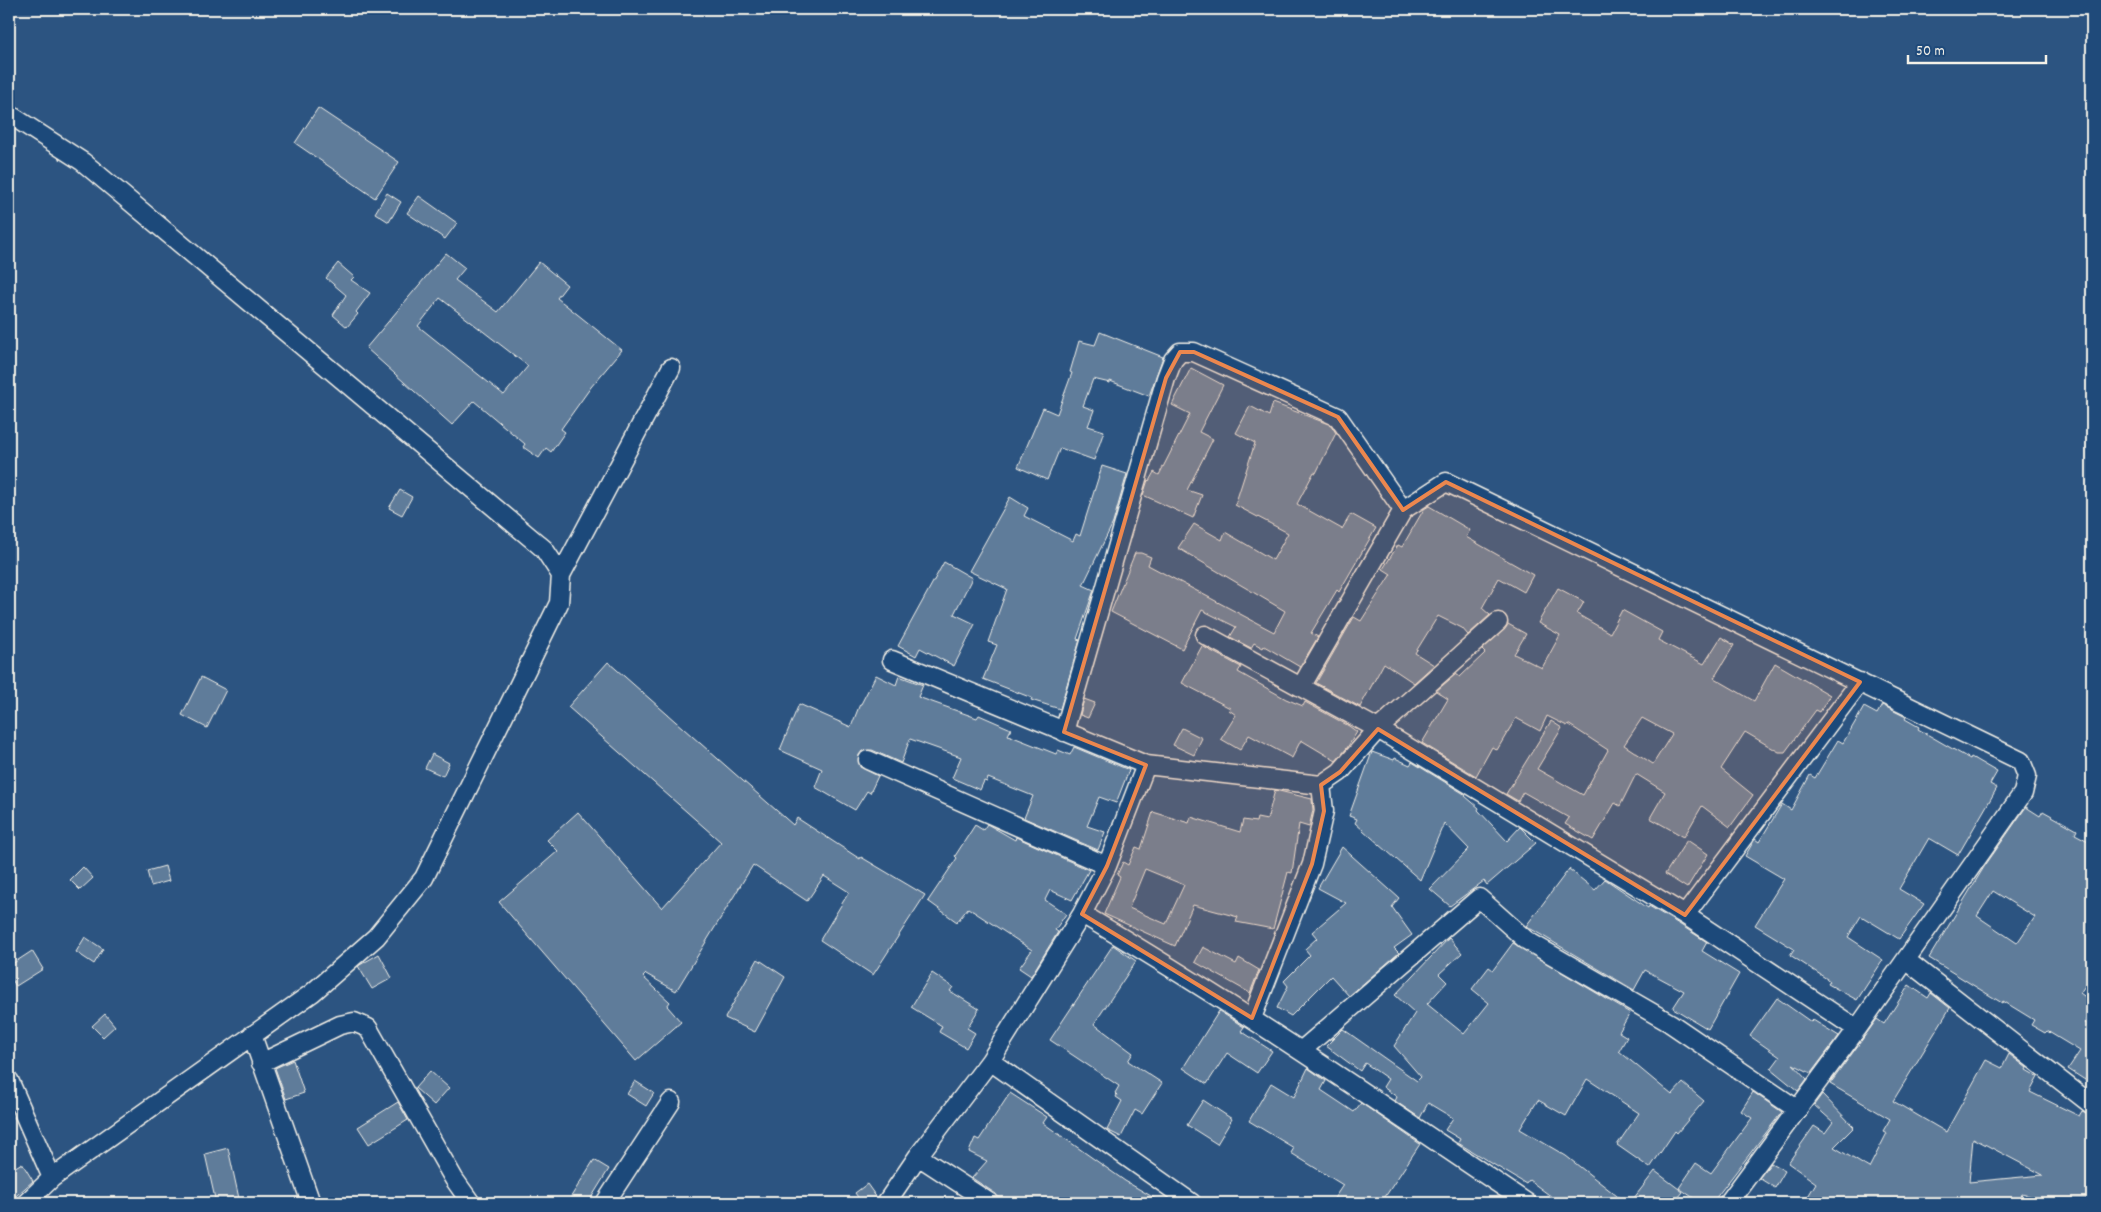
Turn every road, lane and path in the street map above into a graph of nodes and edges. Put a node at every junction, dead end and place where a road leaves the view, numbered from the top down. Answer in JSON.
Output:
{"nodes":[{"id":1,"x":9,"y":114,"type":"edge"},
{"id":2,"x":671,"y":368,"type":"dead end"},
{"id":3,"x":1403,"y":510,"type":"junction"},
{"id":4,"x":561,"y":575,"type":"junction"},
{"id":5,"x":1498,"y":622,"type":"dead end"},
{"id":6,"x":1205,"y":634,"type":"dead end"},
{"id":7,"x":892,"y":660,"type":"dead end"},
{"id":8,"x":1860,"y":682,"type":"junction"},
{"id":9,"x":1301,"y":687,"type":"junction"},
{"id":10,"x":1378,"y":729,"type":"junction"},
{"id":11,"x":1064,"y":732,"type":"junction"},
{"id":12,"x":868,"y":760,"type":"dead end"},
{"id":13,"x":1146,"y":765,"type":"junction"},
{"id":14,"x":1321,"y":785,"type":"junction"},
{"id":15,"x":1107,"y":866,"type":"junction"},
{"id":16,"x":1082,"y":914,"type":"junction"},
{"id":17,"x":1685,"y":915,"type":"junction"},
{"id":18,"x":1906,"y":960,"type":"junction"},
{"id":19,"x":1252,"y":1018,"type":"junction"},
{"id":20,"x":1857,"y":1029,"type":"junction"},
{"id":21,"x":252,"y":1036,"type":"junction"},
{"id":22,"x":1302,"y":1050,"type":"junction"},
{"id":23,"x":990,"y":1062,"type":"junction"},
{"id":24,"x":261,"y":1063,"type":"junction"},
{"id":25,"x":9,"y":1080,"type":"edge"},
{"id":26,"x":671,"y":1102,"type":"dead end"},
{"id":27,"x":2092,"y":1105,"type":"edge"},
{"id":28,"x":1798,"y":1110,"type":"junction"},
{"id":29,"x":918,"y":1156,"type":"junction"},
{"id":30,"x":52,"y":1178,"type":"junction"},
{"id":31,"x":26,"y":1203,"type":"edge"},
{"id":32,"x":311,"y":1203,"type":"edge"},
{"id":33,"x":471,"y":1203,"type":"edge"},
{"id":34,"x":605,"y":1203,"type":"edge"},
{"id":35,"x":886,"y":1203,"type":"edge"},
{"id":36,"x":990,"y":1203,"type":"edge"},
{"id":37,"x":1192,"y":1203,"type":"edge"},
{"id":38,"x":1527,"y":1203,"type":"edge"},
{"id":39,"x":1728,"y":1203,"type":"edge"}],
"edges":[{"from":1,"to":4,"type":"street"},
{"from":2,"to":4,"type":"street"},
{"from":3,"to":8,"type":"street"},
{"from":3,"to":9,"type":"street"},
{"from":3,"to":11,"type":"street"},
{"from":4,"to":21,"type":"street"},
{"from":5,"to":10,"type":"street"},
{"from":6,"to":9,"type":"street"},
{"from":7,"to":11,"type":"street"},
{"from":8,"to":17,"type":"street"},
{"from":8,"to":18,"type":"street"},
{"from":9,"to":10,"type":"street"},
{"from":10,"to":14,"type":"street"},
{"from":10,"to":17,"type":"street"},
{"from":11,"to":13,"type":"street"},
{"from":12,"to":15,"type":"street"},
{"from":13,"to":14,"type":"street"},
{"from":13,"to":15,"type":"street"},
{"from":14,"to":19,"type":"street"},
{"from":15,"to":16,"type":"street"},
{"from":16,"to":19,"type":"street"},
{"from":16,"to":23,"type":"street"},
{"from":17,"to":20,"type":"street"},
{"from":18,"to":20,"type":"street"},
{"from":18,"to":27,"type":"street"},
{"from":19,"to":22,"type":"street"},
{"from":20,"to":28,"type":"street"},
{"from":21,"to":24,"type":"street"},
{"from":21,"to":30,"type":"street"},
{"from":22,"to":28,"type":"street"},
{"from":22,"to":38,"type":"street"},
{"from":23,"to":29,"type":"street"},
{"from":23,"to":37,"type":"street"},
{"from":24,"to":32,"type":"street"},
{"from":24,"to":33,"type":"street"},
{"from":25,"to":30,"type":"street"},
{"from":26,"to":34,"type":"street"},
{"from":28,"to":39,"type":"street"},
{"from":29,"to":35,"type":"street"},
{"from":29,"to":36,"type":"street"},
{"from":30,"to":31,"type":"street"}]}
